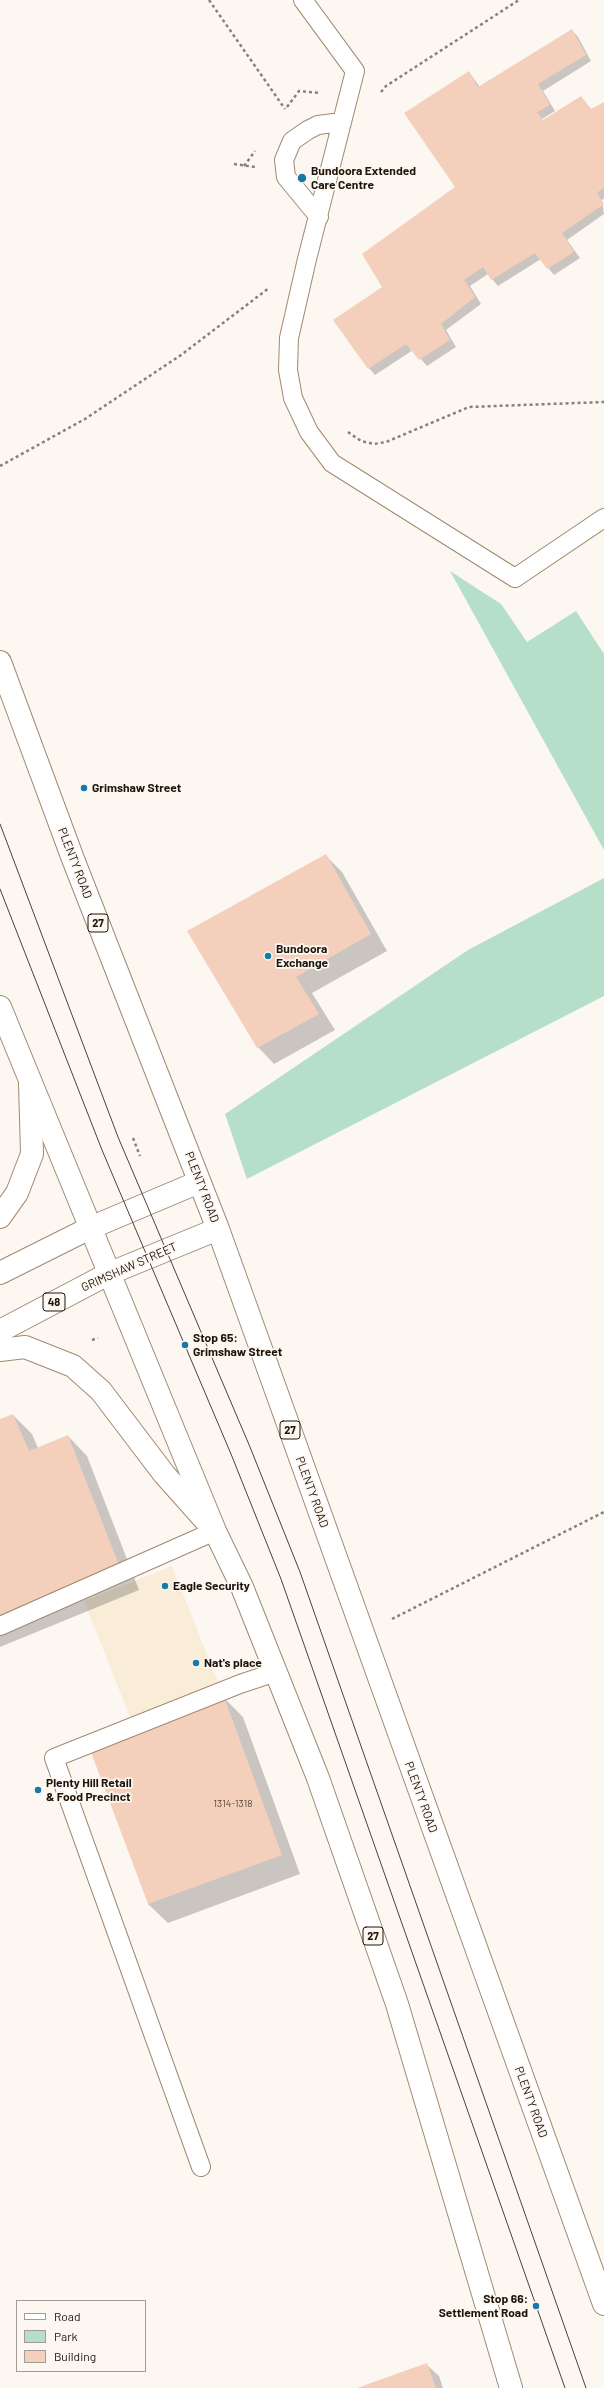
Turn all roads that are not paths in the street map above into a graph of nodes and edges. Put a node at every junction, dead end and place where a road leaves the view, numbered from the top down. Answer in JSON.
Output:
{"nodes":[{"id":1,"x":303,"y":0,"type":"edge"},
{"id":2,"x":342,"y":122,"type":"junction"},
{"id":3,"x":319,"y":217,"type":"junction"},
{"id":4,"x":604,"y":518,"type":"edge"},
{"id":5,"x":0,"y":662,"type":"edge"},
{"id":6,"x":0,"y":1007,"type":"edge"},
{"id":7,"x":30,"y":1084,"type":"junction"},
{"id":8,"x":199,"y":1182,"type":"junction"},
{"id":9,"x":0,"y":1217,"type":"edge"},
{"id":10,"x":90,"y":1228,"type":"junction"},
{"id":11,"x":218,"y":1229,"type":"junction"},
{"id":12,"x":0,"y":1274,"type":"edge"},
{"id":13,"x":108,"y":1274,"type":"junction"},
{"id":14,"x":0,"y":1331,"type":"edge"},
{"id":15,"x":0,"y":1350,"type":"edge"},
{"id":16,"x":215,"y":1531,"type":"junction"},
{"id":17,"x":0,"y":1626,"type":"edge"},
{"id":18,"x":276,"y":1672,"type":"junction"},
{"id":19,"x":201,"y":2167,"type":"dead end"},
{"id":20,"x":604,"y":2304,"type":"edge"},
{"id":21,"x":511,"y":2388,"type":"edge"}],
"edges":[{"from":1,"to":2,"type":"lane"},
{"from":2,"to":3,"type":"lane"},
{"from":2,"to":3,"type":"lane"},
{"from":3,"to":4,"type":"lane"},
{"from":5,"to":8,"type":"main road","name":"PLENTY ROAD","number":"27"},
{"from":6,"to":7,"type":"main road","number":"27"},
{"from":7,"to":9,"type":"main road"},
{"from":7,"to":10,"type":"main road","number":"27"},
{"from":8,"to":10,"type":"main road"},
{"from":8,"to":11,"type":"main road","name":"PLENTY ROAD","number":"27"},
{"from":10,"to":12,"type":"main road"},
{"from":10,"to":13,"type":"main road","number":"27"},
{"from":11,"to":13,"type":"main road","name":"GRIMSHAW STREET","number":"48"},
{"from":11,"to":20,"type":"main road","name":"PLENTY ROAD","number":"27"},
{"from":13,"to":14,"type":"main road","name":"GRIMSHAW STREET","number":"48"},
{"from":13,"to":16,"type":"main road","number":"27"},
{"from":15,"to":16,"type":"main road"},
{"from":16,"to":17,"type":"lane"},
{"from":16,"to":18,"type":"main road","number":"27"},
{"from":18,"to":19,"type":"lane"},
{"from":18,"to":21,"type":"main road","number":"27"}]}
